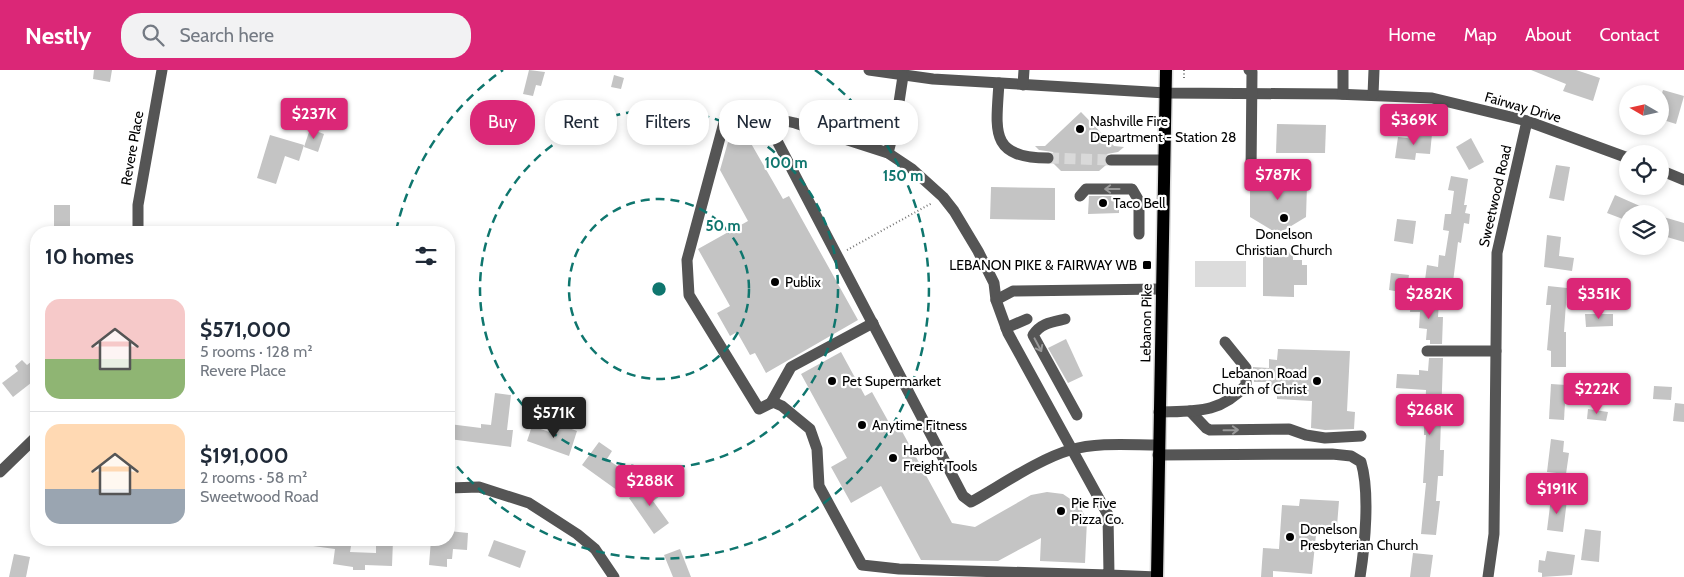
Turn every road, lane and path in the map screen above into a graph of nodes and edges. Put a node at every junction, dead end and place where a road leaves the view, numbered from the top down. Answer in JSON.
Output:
{"nodes":[{"id":1,"x":162,"y":70,"type":"edge"},
{"id":2,"x":869,"y":70,"type":"edge"},
{"id":3,"x":1024,"y":70,"type":"edge"},
{"id":4,"x":1166,"y":70,"type":"edge"},
{"id":5,"x":1184,"y":70,"type":"edge"},
{"id":6,"x":1249,"y":70,"type":"edge"},
{"id":7,"x":1343,"y":70,"type":"edge"},
{"id":8,"x":1374,"y":70,"type":"edge"},
{"id":9,"x":903,"y":76,"type":"junction"},
{"id":10,"x":976,"y":76,"type":"edge"},
{"id":11,"x":1184,"y":78,"type":"dead end"},
{"id":12,"x":999,"y":83,"type":"junction"},
{"id":13,"x":1023,"y":85,"type":"junction"},
{"id":14,"x":1166,"y":93,"type":"junction"},
{"id":15,"x":1252,"y":94,"type":"junction"},
{"id":16,"x":1343,"y":94,"type":"junction"},
{"id":17,"x":1373,"y":96,"type":"junction"},
{"id":18,"x":1527,"y":121,"type":"junction"},
{"id":19,"x":789,"y":122,"type":"edge"},
{"id":20,"x":719,"y":138,"type":"edge"},
{"id":21,"x":779,"y":145,"type":"edge"},
{"id":22,"x":888,"y":153,"type":"junction"},
{"id":23,"x":1619,"y":155,"type":"edge"},
{"id":24,"x":1048,"y":158,"type":"tunnel mouth"},
{"id":25,"x":1110,"y":160,"type":"tunnel mouth"},
{"id":26,"x":1164,"y":160,"type":"junction"},
{"id":27,"x":1251,"y":172,"type":"dead end"},
{"id":28,"x":1669,"y":174,"type":"edge"},
{"id":29,"x":1684,"y":180,"type":"edge"},
{"id":30,"x":1080,"y":196,"type":"dead end"},
{"id":31,"x":936,"y":200,"type":"dead end"},
{"id":32,"x":138,"y":226,"type":"edge"},
{"id":33,"x":1139,"y":234,"type":"dead end"},
{"id":34,"x":838,"y":255,"type":"junction"},
{"id":35,"x":1162,"y":289,"type":"junction"},
{"id":36,"x":996,"y":300,"type":"junction"},
{"id":37,"x":1026,"y":318,"type":"dead end"},
{"id":38,"x":1065,"y":319,"type":"dead end"},
{"id":39,"x":873,"y":323,"type":"junction"},
{"id":40,"x":1006,"y":328,"type":"junction"},
{"id":41,"x":1225,"y":342,"type":"dead end"},
{"id":42,"x":1427,"y":351,"type":"dead end"},
{"id":43,"x":1496,"y":351,"type":"junction"},
{"id":44,"x":771,"y":403,"type":"junction"},
{"id":45,"x":1190,"y":411,"type":"junction"},
{"id":46,"x":1159,"y":412,"type":"junction"},
{"id":47,"x":1076,"y":415,"type":"dead end"},
{"id":48,"x":1361,"y":436,"type":"dead end"},
{"id":49,"x":30,"y":443,"type":"edge"},
{"id":50,"x":1071,"y":450,"type":"junction"},
{"id":51,"x":1158,"y":450,"type":"junction"},
{"id":52,"x":0,"y":472,"type":"edge"},
{"id":53,"x":455,"y":488,"type":"edge"},
{"id":54,"x":1108,"y":575,"type":"junction"},
{"id":55,"x":614,"y":577,"type":"edge"},
{"id":56,"x":1157,"y":577,"type":"edge"},
{"id":57,"x":1360,"y":577,"type":"edge"},
{"id":58,"x":1488,"y":577,"type":"edge"}],
"edges":[{"from":1,"to":32,"type":"street","name":"Revere Place"},
{"from":2,"to":9,"type":"street","name":"Fairway Drive"},
{"from":3,"to":13,"type":"street"},
{"from":4,"to":14,"type":"main road","name":"Lebanon Pike"},
{"from":5,"to":11,"type":"path"},
{"from":6,"to":15,"type":"street"},
{"from":7,"to":16,"type":"street"},
{"from":8,"to":17,"type":"street"},
{"from":9,"to":10,"type":"street","name":"Fairway Drive"},
{"from":9,"to":22,"type":"street"},
{"from":10,"to":12,"type":"street","name":"Fairway Drive"},
{"from":12,"to":13,"type":"street","name":"Fairway Drive"},
{"from":12,"to":24,"type":"street"},
{"from":13,"to":14,"type":"street","name":"Fairway Drive"},
{"from":14,"to":15,"type":"street","name":"Fairway Drive"},
{"from":14,"to":26,"type":"main road","name":"Lebanon Pike"},
{"from":15,"to":16,"type":"street","name":"Fairway Drive"},
{"from":15,"to":27,"type":"street"},
{"from":16,"to":17,"type":"street","name":"Fairway Drive"},
{"from":17,"to":18,"type":"street","name":"Fairway Drive"},
{"from":18,"to":23,"type":"street","name":"Fairway Drive"},
{"from":18,"to":43,"type":"street","name":"Sweetwood Road"},
{"from":19,"to":22,"type":"street"},
{"from":20,"to":44,"type":"street"},
{"from":21,"to":34,"type":"street"},
{"from":22,"to":36,"type":"street"},
{"from":25,"to":26,"type":"street"},
{"from":26,"to":35,"type":"main road","name":"Lebanon Pike"},
{"from":28,"to":29,"type":"street"},
{"from":33,"to":30,"type":"street","one_way":true},
{"from":31,"to":34,"type":"path"},
{"from":34,"to":39,"type":"street"},
{"from":35,"to":36,"type":"street"},
{"from":35,"to":46,"type":"main road","name":"Lebanon Pike"},
{"from":36,"to":40,"type":"street"},
{"from":37,"to":40,"type":"street"},
{"from":38,"to":47,"type":"street","one_way":true},
{"from":39,"to":44,"type":"street"},
{"from":39,"to":50,"type":"street"},
{"from":40,"to":50,"type":"street"},
{"from":41,"to":45,"type":"street"},
{"from":42,"to":43,"type":"street"},
{"from":43,"to":58,"type":"street","name":"Sweetwood Road"},
{"from":44,"to":54,"type":"street"},
{"from":45,"to":46,"type":"street"},
{"from":45,"to":48,"type":"street","one_way":true},
{"from":46,"to":51,"type":"main road","name":"Lebanon Pike"},
{"from":49,"to":52,"type":"street"},
{"from":50,"to":51,"type":"street"},
{"from":50,"to":54,"type":"street"},
{"from":51,"to":56,"type":"main road","name":"Lebanon Pike"},
{"from":51,"to":57,"type":"street"},
{"from":53,"to":55,"type":"street"},
{"from":54,"to":56,"type":"street"}]}
